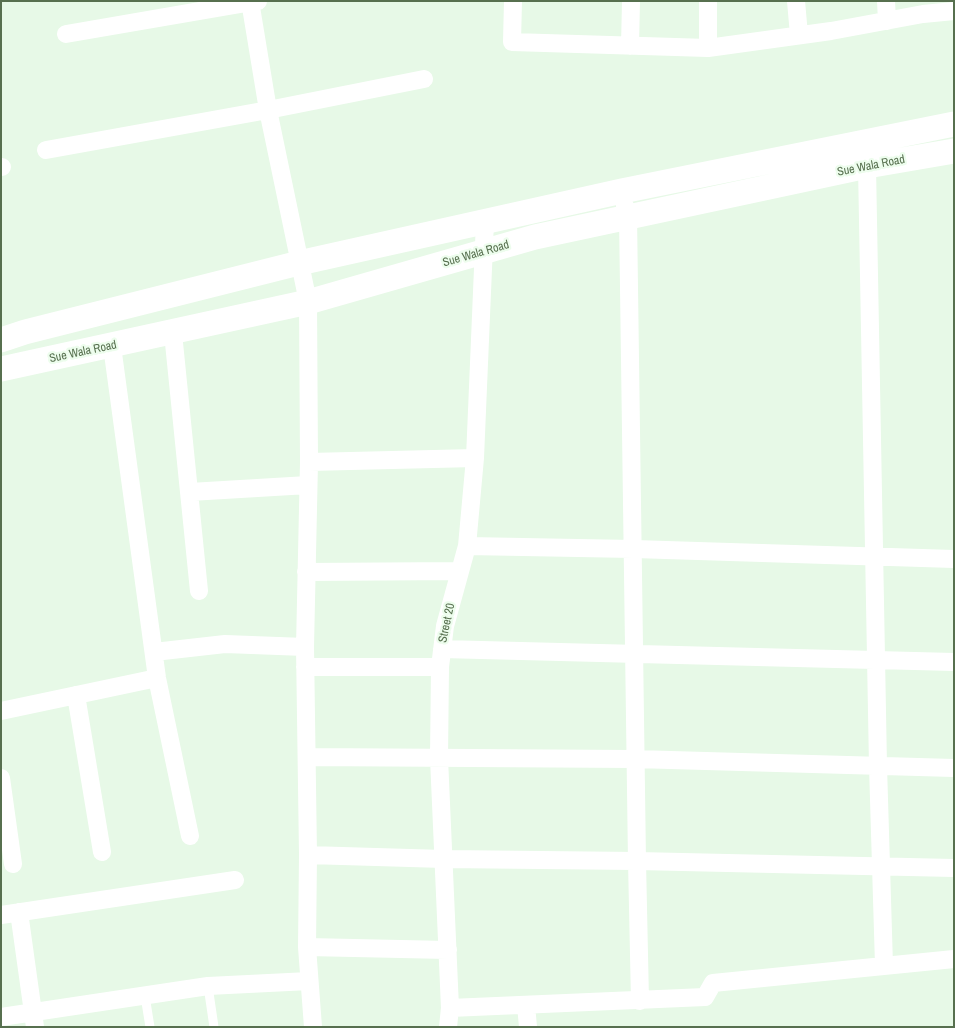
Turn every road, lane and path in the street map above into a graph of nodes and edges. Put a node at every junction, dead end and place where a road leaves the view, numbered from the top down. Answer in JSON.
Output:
{"nodes":[{"id":1,"x":513,"y":1,"type":"edge"},
{"id":2,"x":631,"y":1,"type":"edge"},
{"id":3,"x":708,"y":1,"type":"edge"},
{"id":4,"x":796,"y":1,"type":"edge"},
{"id":5,"x":886,"y":1,"type":"edge"},
{"id":6,"x":253,"y":2,"type":"edge"},
{"id":7,"x":954,"y":10,"type":"edge"},
{"id":8,"x":887,"y":20,"type":"junction"},
{"id":9,"x":66,"y":34,"type":"dead end"},
{"id":10,"x":800,"y":35,"type":"junction"},
{"id":11,"x":630,"y":46,"type":"junction"},
{"id":12,"x":708,"y":48,"type":"junction"},
{"id":13,"x":424,"y":79,"type":"dead end"},
{"id":14,"x":268,"y":110,"type":"junction"},
{"id":15,"x":954,"y":124,"type":"edge"},
{"id":16,"x":46,"y":150,"type":"dead end"},
{"id":17,"x":954,"y":151,"type":"edge"},
{"id":18,"x":863,"y":155,"type":"junction"},
{"id":19,"x":622,"y":191,"type":"junction"},
{"id":20,"x":628,"y":216,"type":"junction"},
{"id":21,"x":485,"y":221,"type":"junction"},
{"id":22,"x":483,"y":251,"type":"junction"},
{"id":23,"x":299,"y":263,"type":"junction"},
{"id":24,"x":308,"y":302,"type":"junction"},
{"id":25,"x":173,"y":333,"type":"junction"},
{"id":26,"x":1,"y":340,"type":"edge"},
{"id":27,"x":112,"y":346,"type":"junction"},
{"id":28,"x":1,"y":370,"type":"edge"},
{"id":29,"x":475,"y":458,"type":"junction"},
{"id":30,"x":310,"y":462,"type":"junction"},
{"id":31,"x":308,"y":485,"type":"junction"},
{"id":32,"x":190,"y":492,"type":"junction"},
{"id":33,"x":468,"y":546,"type":"junction"},
{"id":34,"x":634,"y":549,"type":"junction"},
{"id":35,"x":874,"y":557,"type":"junction"},
{"id":36,"x":954,"y":559,"type":"edge"},
{"id":37,"x":460,"y":571,"type":"junction"},
{"id":38,"x":306,"y":572,"type":"junction"},
{"id":39,"x":199,"y":591,"type":"dead end"},
{"id":40,"x":305,"y":647,"type":"junction"},
{"id":41,"x":442,"y":649,"type":"junction"},
{"id":42,"x":154,"y":652,"type":"junction"},
{"id":43,"x":634,"y":654,"type":"junction"},
{"id":44,"x":876,"y":661,"type":"junction"},
{"id":45,"x":954,"y":662,"type":"edge"},
{"id":46,"x":305,"y":667,"type":"junction"},
{"id":47,"x":440,"y":667,"type":"junction"},
{"id":48,"x":156,"y":678,"type":"junction"},
{"id":49,"x":76,"y":695,"type":"junction"},
{"id":50,"x":1,"y":711,"type":"edge"},
{"id":51,"x":307,"y":757,"type":"junction"},
{"id":52,"x":440,"y":758,"type":"junction"},
{"id":53,"x":635,"y":759,"type":"junction"},
{"id":54,"x":878,"y":766,"type":"junction"},
{"id":55,"x":954,"y":768,"type":"edge"},
{"id":56,"x":1,"y":778,"type":"edge"},
{"id":57,"x":190,"y":836,"type":"dead end"},
{"id":58,"x":102,"y":852,"type":"dead end"},
{"id":59,"x":308,"y":854,"type":"junction"},
{"id":60,"x":444,"y":859,"type":"junction"},
{"id":61,"x":637,"y":861,"type":"junction"},
{"id":62,"x":13,"y":864,"type":"dead end"},
{"id":63,"x":881,"y":867,"type":"junction"},
{"id":64,"x":954,"y":868,"type":"edge"},
{"id":65,"x":235,"y":880,"type":"dead end"},
{"id":66,"x":19,"y":912,"type":"junction"},
{"id":67,"x":1,"y":915,"type":"edge"},
{"id":68,"x":307,"y":948,"type":"junction"},
{"id":69,"x":448,"y":950,"type":"junction"},
{"id":70,"x":954,"y":959,"type":"edge"},
{"id":71,"x":884,"y":965,"type":"junction"},
{"id":72,"x":309,"y":981,"type":"junction"},
{"id":73,"x":208,"y":986,"type":"junction"},
{"id":74,"x":145,"y":996,"type":"junction"},
{"id":75,"x":640,"y":1001,"type":"junction"},
{"id":76,"x":526,"y":1005,"type":"junction"},
{"id":77,"x":450,"y":1008,"type":"junction"},
{"id":78,"x":1,"y":1017,"type":"edge"},
{"id":79,"x":34,"y":1020,"type":"edge"},
{"id":80,"x":150,"y":1027,"type":"edge"},
{"id":81,"x":214,"y":1027,"type":"edge"},
{"id":82,"x":313,"y":1027,"type":"edge"},
{"id":83,"x":448,"y":1027,"type":"edge"},
{"id":84,"x":528,"y":1027,"type":"edge"}],
"edges":[{"from":1,"to":11,"type":"street"},
{"from":2,"to":11,"type":"street"},
{"from":3,"to":12,"type":"street"},
{"from":4,"to":10,"type":"street"},
{"from":5,"to":8,"type":"street"},
{"from":6,"to":9,"type":"street"},
{"from":6,"to":14,"type":"street"},
{"from":7,"to":8,"type":"street"},
{"from":8,"to":10,"type":"street"},
{"from":10,"to":12,"type":"street"},
{"from":11,"to":12,"type":"street"},
{"from":13,"to":14,"type":"street"},
{"from":14,"to":16,"type":"street"},
{"from":14,"to":23,"type":"street"},
{"from":15,"to":18,"type":"street"},
{"from":17,"to":18,"type":"street","name":"Sue Wala Road"},
{"from":18,"to":19,"type":"street"},
{"from":18,"to":20,"type":"street","name":"Sue Wala Road"},
{"from":18,"to":35,"type":"street"},
{"from":19,"to":20,"type":"street"},
{"from":19,"to":21,"type":"street"},
{"from":20,"to":22,"type":"street","name":"Sue Wala Road"},
{"from":20,"to":34,"type":"street"},
{"from":21,"to":22,"type":"street","name":"Street 20"},
{"from":21,"to":23,"type":"street"},
{"from":22,"to":24,"type":"street","name":"Sue Wala Road"},
{"from":22,"to":29,"type":"street","name":"Street 20"},
{"from":23,"to":24,"type":"street"},
{"from":23,"to":26,"type":"street"},
{"from":24,"to":25,"type":"street","name":"Sue Wala Road"},
{"from":24,"to":30,"type":"street"},
{"from":25,"to":27,"type":"street","name":"Sue Wala Road"},
{"from":25,"to":32,"type":"street"},
{"from":27,"to":28,"type":"street","name":"Sue Wala Road"},
{"from":27,"to":42,"type":"street"},
{"from":29,"to":30,"type":"street"},
{"from":29,"to":33,"type":"street","name":"Street 20"},
{"from":30,"to":31,"type":"street"},
{"from":31,"to":32,"type":"street"},
{"from":31,"to":38,"type":"street"},
{"from":32,"to":39,"type":"street"},
{"from":33,"to":34,"type":"street"},
{"from":33,"to":37,"type":"street","name":"Street 20"},
{"from":34,"to":35,"type":"street"},
{"from":34,"to":43,"type":"street"},
{"from":35,"to":36,"type":"street"},
{"from":35,"to":44,"type":"street"},
{"from":37,"to":38,"type":"street"},
{"from":37,"to":41,"type":"street","name":"Street 20"},
{"from":38,"to":40,"type":"street"},
{"from":40,"to":42,"type":"street"},
{"from":40,"to":46,"type":"street"},
{"from":41,"to":43,"type":"street"},
{"from":41,"to":47,"type":"street","name":"Street 20"},
{"from":42,"to":48,"type":"street"},
{"from":43,"to":44,"type":"street"},
{"from":43,"to":53,"type":"street"},
{"from":44,"to":45,"type":"street"},
{"from":44,"to":54,"type":"street"},
{"from":46,"to":47,"type":"street"},
{"from":46,"to":51,"type":"street"},
{"from":47,"to":52,"type":"street","name":"Street 20"},
{"from":48,"to":49,"type":"street"},
{"from":48,"to":57,"type":"street"},
{"from":49,"to":50,"type":"street"},
{"from":49,"to":58,"type":"street"},
{"from":51,"to":52,"type":"street"},
{"from":51,"to":59,"type":"street"},
{"from":52,"to":53,"type":"street"},
{"from":52,"to":60,"type":"street","name":"Street 20"},
{"from":53,"to":54,"type":"street"},
{"from":53,"to":61,"type":"street"},
{"from":54,"to":55,"type":"street"},
{"from":54,"to":63,"type":"street"},
{"from":56,"to":62,"type":"street"},
{"from":59,"to":60,"type":"street"},
{"from":59,"to":68,"type":"street"},
{"from":60,"to":61,"type":"street"},
{"from":60,"to":69,"type":"street","name":"Street 20"},
{"from":61,"to":63,"type":"street"},
{"from":61,"to":75,"type":"street"},
{"from":63,"to":64,"type":"street"},
{"from":63,"to":71,"type":"street"},
{"from":65,"to":66,"type":"street"},
{"from":66,"to":67,"type":"street"},
{"from":66,"to":79,"type":"street"},
{"from":68,"to":69,"type":"street"},
{"from":68,"to":72,"type":"street"},
{"from":69,"to":77,"type":"street","name":"Street 20"},
{"from":70,"to":71,"type":"street"},
{"from":71,"to":75,"type":"street"},
{"from":72,"to":73,"type":"street"},
{"from":72,"to":82,"type":"street"},
{"from":73,"to":74,"type":"street"},
{"from":73,"to":81,"type":"lane"},
{"from":74,"to":79,"type":"street"},
{"from":74,"to":80,"type":"lane"},
{"from":75,"to":76,"type":"street"},
{"from":76,"to":77,"type":"street"},
{"from":76,"to":84,"type":"street"},
{"from":77,"to":83,"type":"street","name":"Street 20"},
{"from":78,"to":79,"type":"street"}]}
